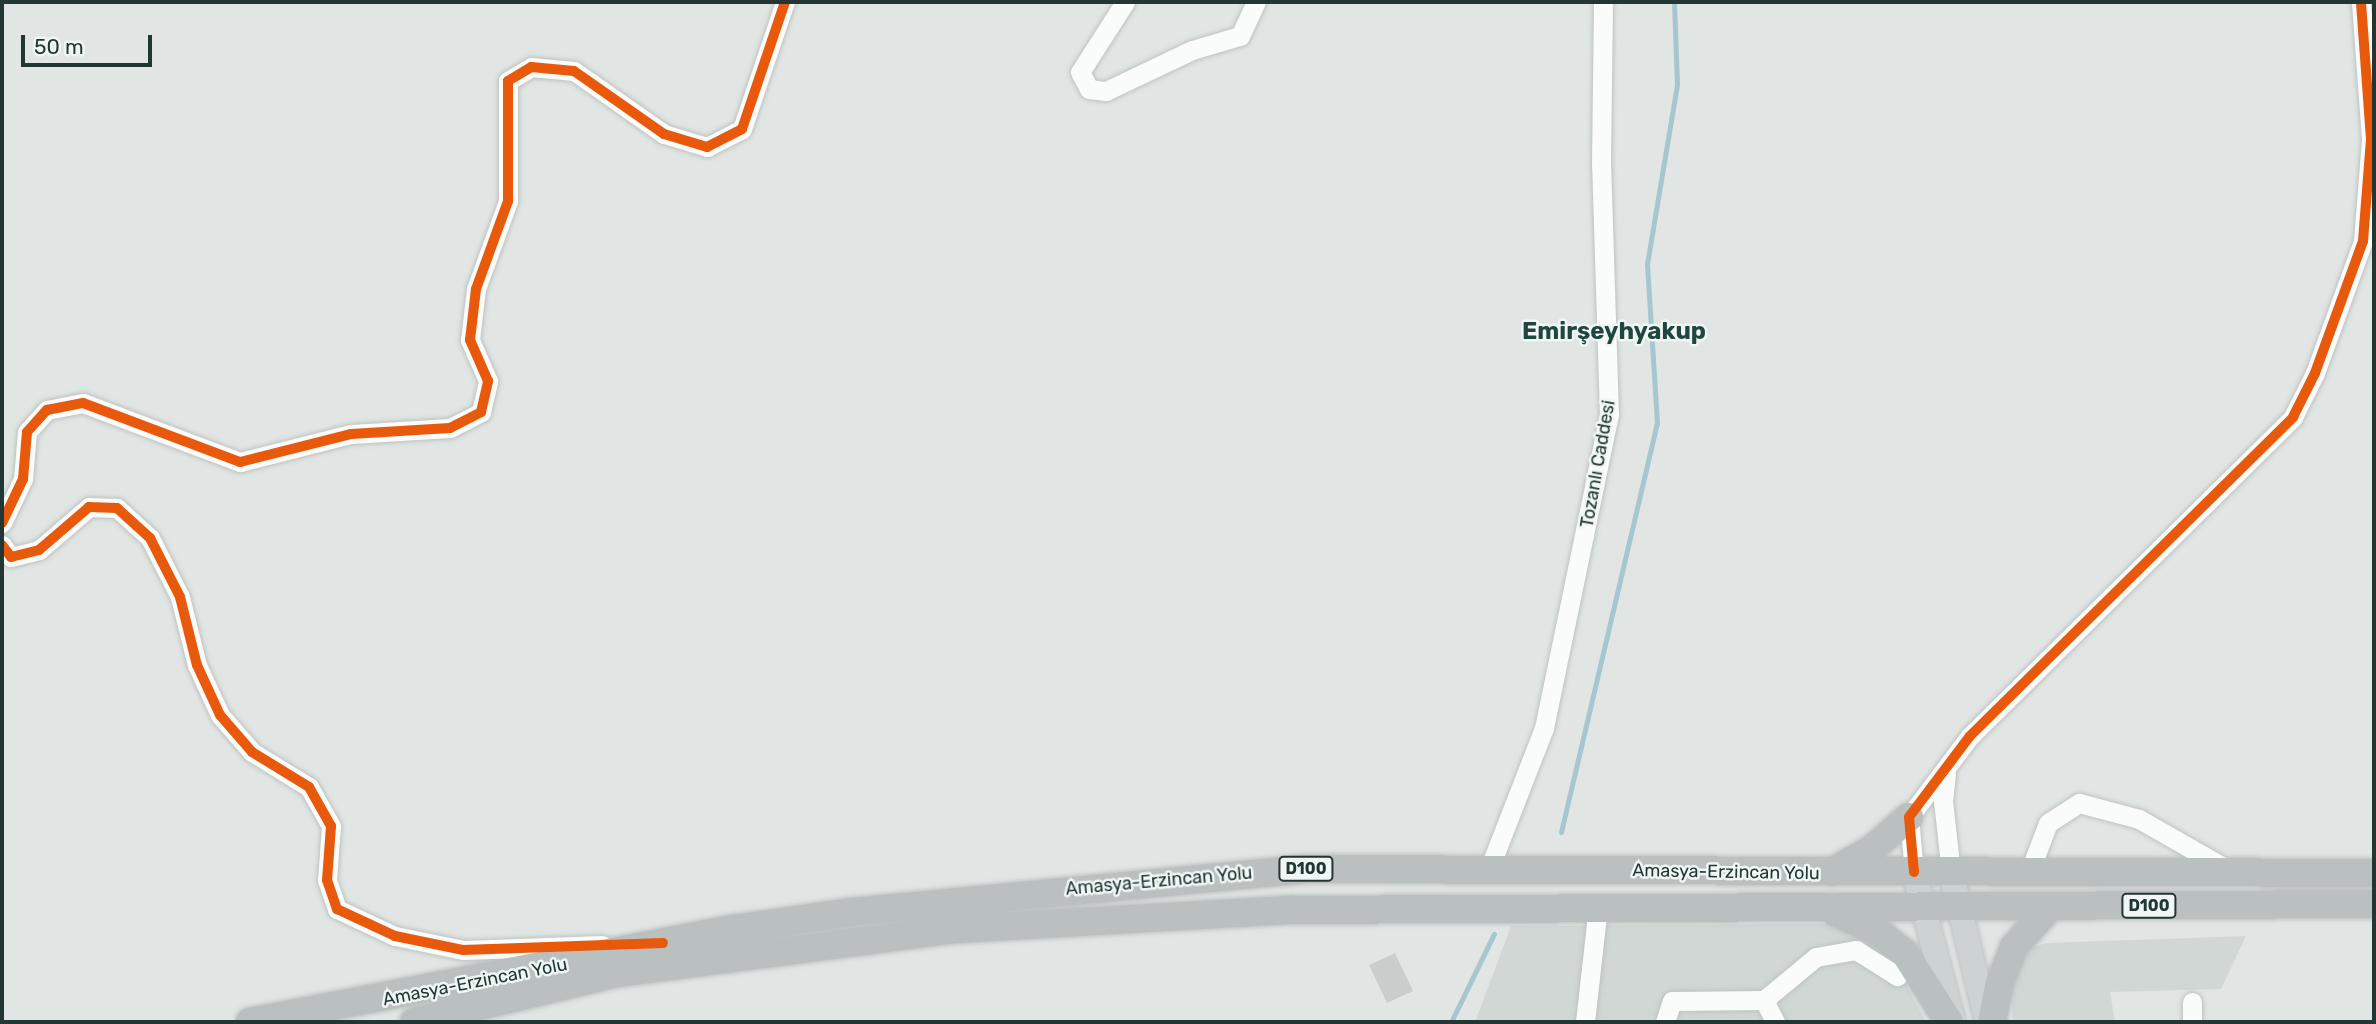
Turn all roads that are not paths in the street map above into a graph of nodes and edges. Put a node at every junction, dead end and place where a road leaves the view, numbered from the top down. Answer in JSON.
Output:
{"nodes":[{"id":1,"x":785,"y":2,"type":"edge"},
{"id":2,"x":1125,"y":2,"type":"edge"},
{"id":3,"x":1256,"y":2,"type":"edge"},
{"id":4,"x":1603,"y":2,"type":"edge"},
{"id":5,"x":2361,"y":2,"type":"edge"},
{"id":6,"x":2,"y":523,"type":"edge"},
{"id":7,"x":2,"y":545,"type":"edge"},
{"id":8,"x":1946,"y":772,"type":"junction"},
{"id":9,"x":1909,"y":817,"type":"junction"},
{"id":10,"x":1489,"y":869,"type":"junction"},
{"id":11,"x":1914,"y":872,"type":"junction"},
{"id":12,"x":1951,"y":872,"type":"junction"},
{"id":13,"x":1830,"y":873,"type":"junction"},
{"id":14,"x":2029,"y":873,"type":"junction"},
{"id":15,"x":2234,"y":873,"type":"junction"},
{"id":16,"x":2374,"y":873,"type":"edge"},
{"id":17,"x":2374,"y":904,"type":"edge"},
{"id":18,"x":1598,"y":906,"type":"junction"},
{"id":19,"x":1822,"y":906,"type":"junction"},
{"id":20,"x":1923,"y":907,"type":"junction"},
{"id":21,"x":1961,"y":907,"type":"junction"},
{"id":22,"x":2050,"y":907,"type":"junction"},
{"id":23,"x":663,"y":943,"type":"junction"},
{"id":24,"x":1897,"y":976,"type":"dead end"},
{"id":25,"x":1763,"y":1000,"type":"junction"},
{"id":26,"x":2192,"y":1002,"type":"dead end"},
{"id":27,"x":250,"y":1022,"type":"edge"},
{"id":28,"x":414,"y":1022,"type":"edge"},
{"id":29,"x":1585,"y":1022,"type":"edge"},
{"id":30,"x":1665,"y":1022,"type":"edge"},
{"id":31,"x":1775,"y":1022,"type":"edge"},
{"id":32,"x":1951,"y":1022,"type":"edge"},
{"id":33,"x":1987,"y":1022,"type":"edge"},
{"id":34,"x":1992,"y":1022,"type":"edge"},
{"id":35,"x":2192,"y":1022,"type":"edge"}],
"edges":[{"from":1,"to":6,"type":"street"},
{"from":2,"to":3,"type":"street"},
{"from":4,"to":10,"type":"street","name":"Tozanlı Caddesi"},
{"from":5,"to":8,"type":"street"},
{"from":7,"to":23,"type":"street"},
{"from":8,"to":9,"type":"street"},
{"from":8,"to":12,"type":"street"},
{"from":9,"to":11,"type":"street"},
{"from":9,"to":13,"type":"highway"},
{"from":10,"to":13,"type":"highway","name":"Amasya-Erzincan Yolu","number":"D100"},
{"from":10,"to":23,"type":"highway","name":"Amasya-Erzincan Yolu","number":"D100"},
{"from":11,"to":12,"type":"highway","name":"Amasya-Erzincan Yolu","number":"D100"},
{"from":11,"to":13,"type":"highway","name":"Amasya-Erzincan Yolu","number":"D100"},
{"from":11,"to":20,"type":"main road"},
{"from":12,"to":14,"type":"highway","name":"Amasya-Erzincan Yolu","number":"D100"},
{"from":12,"to":21,"type":"main road"},
{"from":14,"to":15,"type":"highway","name":"Amasya-Erzincan Yolu","number":"D100"},
{"from":14,"to":15,"type":"street"},
{"from":15,"to":16,"type":"highway","name":"Amasya-Erzincan Yolu","number":"D100"},
{"from":17,"to":22,"type":"highway","number":"D100"},
{"from":18,"to":19,"type":"highway","number":"D100"},
{"from":18,"to":28,"type":"highway","number":"D100"},
{"from":18,"to":29,"type":"street"},
{"from":19,"to":20,"type":"highway","number":"D100"},
{"from":19,"to":32,"type":"highway"},
{"from":20,"to":21,"type":"highway","number":"D100"},
{"from":20,"to":32,"type":"main road"},
{"from":21,"to":22,"type":"highway","number":"D100"},
{"from":21,"to":33,"type":"main road"},
{"from":22,"to":34,"type":"highway"},
{"from":23,"to":27,"type":"highway","name":"Amasya-Erzincan Yolu","number":"D100"},
{"from":24,"to":25,"type":"street"},
{"from":25,"to":30,"type":"street"},
{"from":25,"to":31,"type":"street"},
{"from":26,"to":35,"type":"street"}]}
